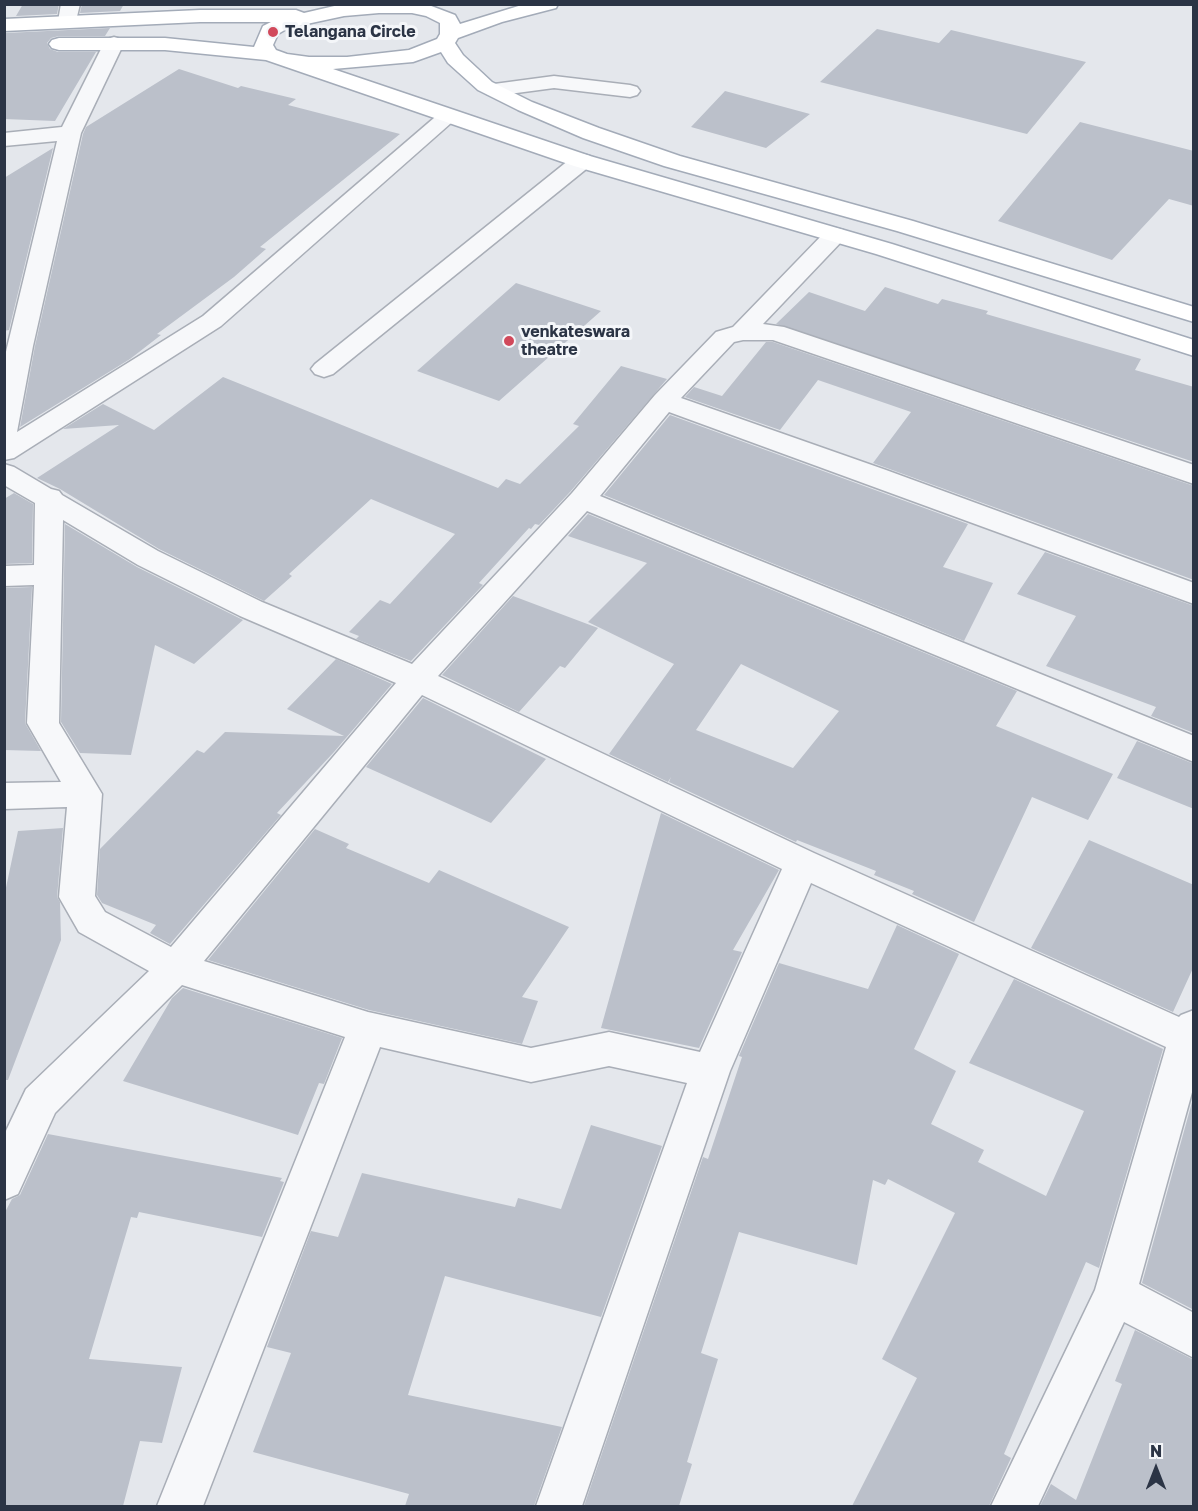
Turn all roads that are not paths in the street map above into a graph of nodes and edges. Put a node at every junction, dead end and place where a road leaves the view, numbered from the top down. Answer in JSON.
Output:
{"nodes":[{"id":1,"x":549,"y":4,"type":"edge"},
{"id":2,"x":407,"y":6,"type":"edge"},
{"id":3,"x":332,"y":8,"type":"edge"},
{"id":4,"x":70,"y":13,"type":"edge"},
{"id":5,"x":309,"y":16,"type":"junction"},
{"id":6,"x":4,"y":26,"type":"edge"},
{"id":7,"x":448,"y":39,"type":"junction"},
{"id":8,"x":114,"y":42,"type":"junction"},
{"id":9,"x":44,"y":44,"type":"dead end"},
{"id":10,"x":277,"y":56,"type":"junction"},
{"id":11,"x":494,"y":90,"type":"junction"},
{"id":12,"x":630,"y":91,"type":"dead end"},
{"id":13,"x":448,"y":116,"type":"junction"},
{"id":14,"x":70,"y":134,"type":"junction"},
{"id":15,"x":4,"y":140,"type":"edge"},
{"id":16,"x":582,"y":161,"type":"junction"},
{"id":17,"x":835,"y":235,"type":"junction"},
{"id":18,"x":1194,"y":315,"type":"edge"},
{"id":19,"x":742,"y":332,"type":"junction"},
{"id":20,"x":1194,"y":348,"type":"edge"},
{"id":21,"x":324,"y":369,"type":"dead end"},
{"id":22,"x":664,"y":401,"type":"junction"},
{"id":23,"x":4,"y":431,"type":"edge"},
{"id":24,"x":4,"y":452,"type":"edge"},
{"id":25,"x":4,"y":472,"type":"edge"},
{"id":26,"x":1194,"y":475,"type":"edge"},
{"id":27,"x":49,"y":497,"type":"junction"},
{"id":28,"x":582,"y":499,"type":"junction"},
{"id":29,"x":4,"y":576,"type":"edge"},
{"id":30,"x":49,"y":576,"type":"junction"},
{"id":31,"x":1194,"y":594,"type":"edge"},
{"id":32,"x":417,"y":679,"type":"junction"},
{"id":33,"x":1194,"y":750,"type":"edge"},
{"id":34,"x":85,"y":794,"type":"junction"},
{"id":35,"x":4,"y":796,"type":"edge"},
{"id":36,"x":802,"y":863,"type":"junction"},
{"id":37,"x":176,"y":968,"type":"junction"},
{"id":38,"x":368,"y":1028,"type":"junction"},
{"id":39,"x":1191,"y":1036,"type":"edge"},
{"id":40,"x":711,"y":1071,"type":"junction"},
{"id":41,"x":4,"y":1181,"type":"edge"},
{"id":42,"x":1115,"y":1294,"type":"junction"},
{"id":43,"x":1194,"y":1337,"type":"edge"},
{"id":44,"x":180,"y":1506,"type":"edge"},
{"id":45,"x":559,"y":1506,"type":"edge"},
{"id":46,"x":1014,"y":1506,"type":"edge"}],
"edges":[{"from":1,"to":7,"type":"main road"},
{"from":2,"to":3,"type":"main road"},
{"from":2,"to":7,"type":"main road"},
{"from":3,"to":5,"type":"main road"},
{"from":4,"to":5,"type":"main road"},
{"from":4,"to":6,"type":"main road"},
{"from":5,"to":10,"type":"main road"},
{"from":7,"to":10,"type":"main road"},
{"from":7,"to":11,"type":"main road"},
{"from":8,"to":9,"type":"main road"},
{"from":8,"to":10,"type":"main road"},
{"from":8,"to":14,"type":"street"},
{"from":10,"to":13,"type":"main road"},
{"from":11,"to":12,"type":"street"},
{"from":11,"to":18,"type":"main road"},
{"from":13,"to":16,"type":"main road"},
{"from":13,"to":24,"type":"street"},
{"from":14,"to":15,"type":"street"},
{"from":14,"to":23,"type":"street"},
{"from":16,"to":17,"type":"main road"},
{"from":16,"to":21,"type":"street"},
{"from":17,"to":19,"type":"street"},
{"from":17,"to":20,"type":"main road"},
{"from":19,"to":22,"type":"street"},
{"from":19,"to":26,"type":"street"},
{"from":22,"to":28,"type":"street"},
{"from":22,"to":31,"type":"street"},
{"from":25,"to":27,"type":"street"},
{"from":27,"to":30,"type":"street"},
{"from":27,"to":32,"type":"street"},
{"from":28,"to":32,"type":"street"},
{"from":28,"to":33,"type":"street"},
{"from":29,"to":30,"type":"street"},
{"from":30,"to":34,"type":"street"},
{"from":32,"to":36,"type":"street"},
{"from":32,"to":37,"type":"street"},
{"from":34,"to":35,"type":"street"},
{"from":34,"to":37,"type":"street"},
{"from":36,"to":39,"type":"street"},
{"from":36,"to":40,"type":"street"},
{"from":37,"to":38,"type":"street"},
{"from":37,"to":41,"type":"street"},
{"from":38,"to":40,"type":"street"},
{"from":38,"to":44,"type":"street"},
{"from":39,"to":42,"type":"street"},
{"from":40,"to":45,"type":"street"},
{"from":42,"to":43,"type":"street"},
{"from":42,"to":46,"type":"street"}]}
